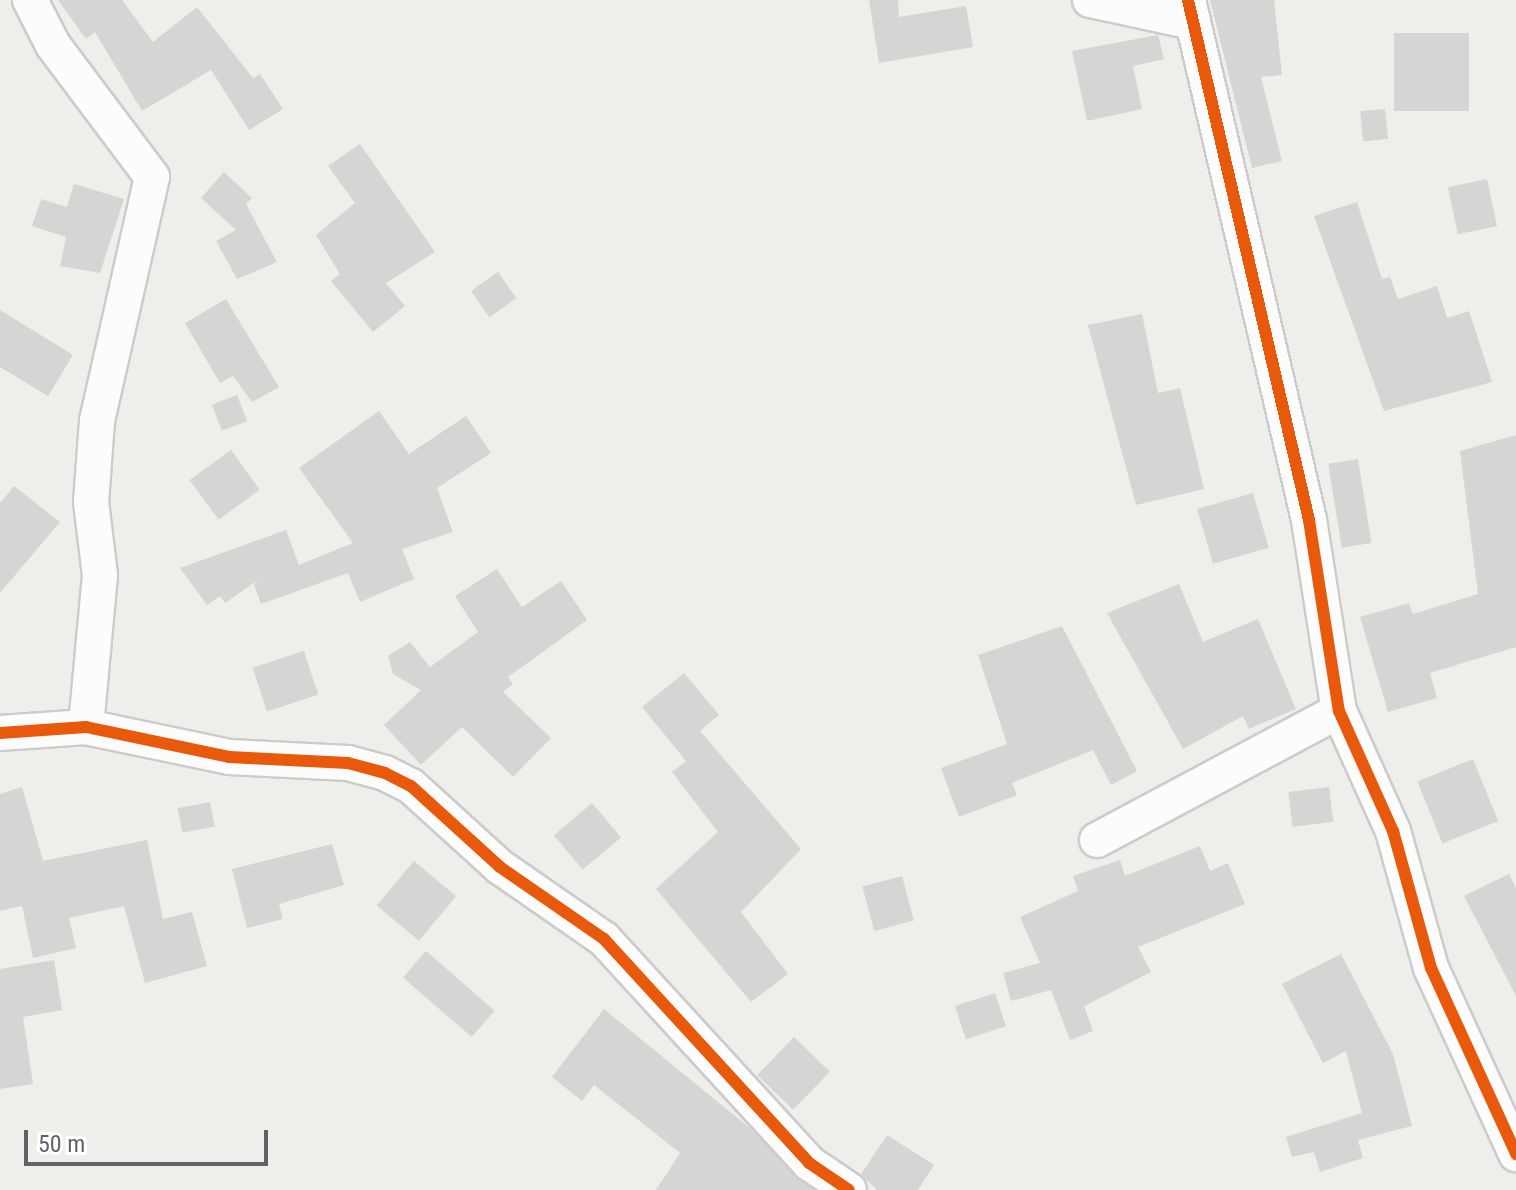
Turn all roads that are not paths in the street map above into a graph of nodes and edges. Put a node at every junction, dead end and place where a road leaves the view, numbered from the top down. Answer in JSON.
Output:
{"nodes":[{"id":1,"x":30,"y":0,"type":"edge"},
{"id":2,"x":1090,"y":0,"type":"edge"},
{"id":3,"x":1190,"y":11,"type":"edge"},
{"id":4,"x":1339,"y":711,"type":"junction"},
{"id":5,"x":86,"y":727,"type":"junction"},
{"id":6,"x":0,"y":733,"type":"edge"},
{"id":7,"x":1097,"y":840,"type":"dead end"},
{"id":8,"x":1516,"y":1154,"type":"edge"},
{"id":9,"x":849,"y":1190,"type":"edge"}],
"edges":[{"from":1,"to":5,"type":"street"},
{"from":2,"to":3,"type":"street"},
{"from":3,"to":4,"type":"street"},
{"from":4,"to":7,"type":"street"},
{"from":4,"to":8,"type":"street"},
{"from":5,"to":6,"type":"street"},
{"from":5,"to":9,"type":"street"}]}
